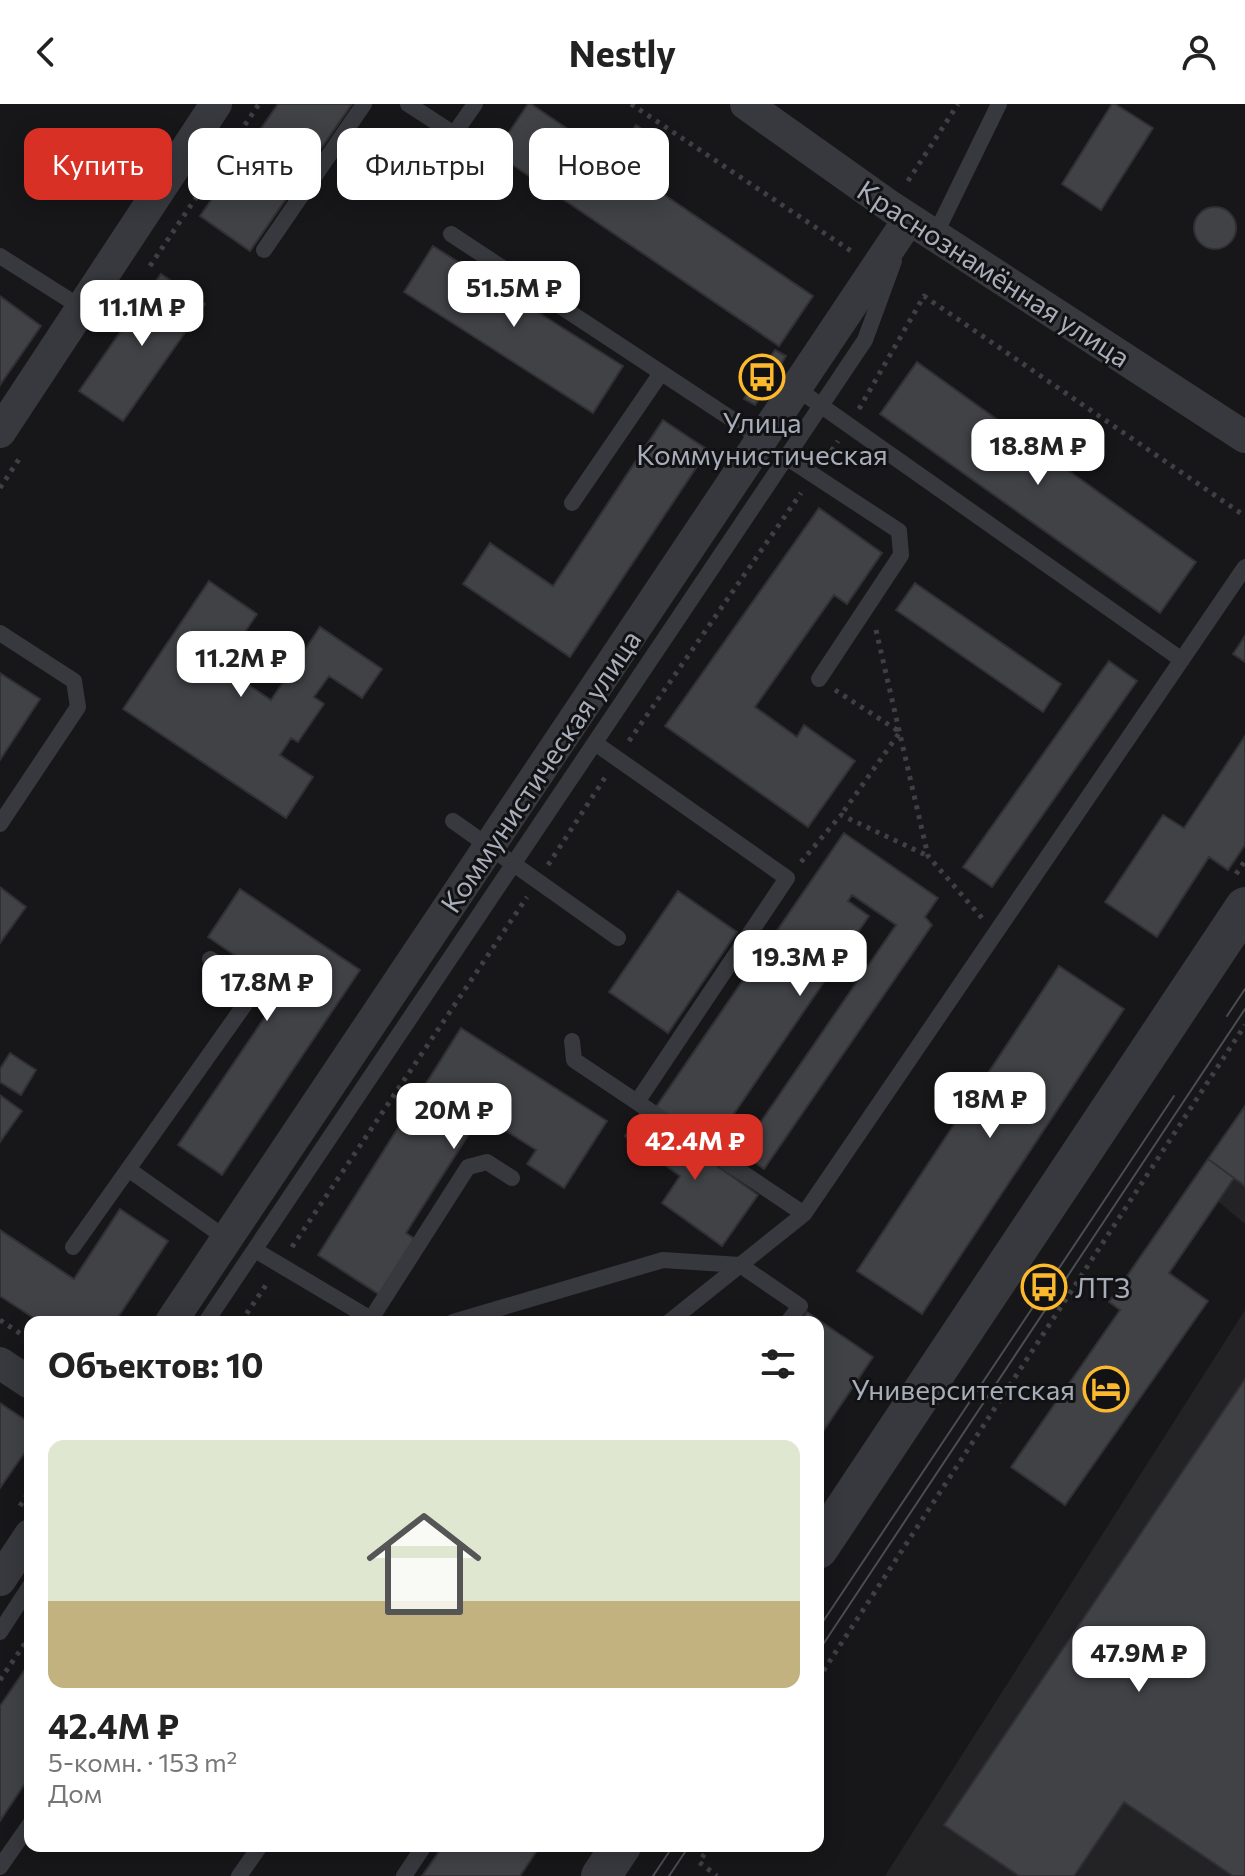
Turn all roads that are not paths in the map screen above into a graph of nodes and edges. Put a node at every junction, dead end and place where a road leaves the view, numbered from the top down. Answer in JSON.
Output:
{"nodes":[{"id":1,"x":216,"y":104,"type":"edge"},
{"id":2,"x":364,"y":104,"type":"edge"},
{"id":3,"x":408,"y":104,"type":"edge"},
{"id":4,"x":475,"y":104,"type":"edge"},
{"id":5,"x":746,"y":104,"type":"edge"},
{"id":6,"x":999,"y":104,"type":"edge"},
{"id":7,"x":922,"y":227,"type":"junction"},
{"id":8,"x":451,"y":234,"type":"dead end"},
{"id":9,"x":264,"y":250,"type":"dead end"},
{"id":10,"x":0,"y":256,"type":"edge"},
{"id":11,"x":82,"y":308,"type":"junction"},
{"id":12,"x":661,"y":373,"type":"junction"},
{"id":13,"x":808,"y":397,"type":"junction"},
{"id":14,"x":0,"y":432,"type":"edge"},
{"id":15,"x":1245,"y":437,"type":"edge"},
{"id":16,"x":774,"y":448,"type":"junction"},
{"id":17,"x":572,"y":503,"type":"dead end"},
{"id":18,"x":1245,"y":567,"type":"edge"},
{"id":19,"x":0,"y":633,"type":"edge"},
{"id":20,"x":1182,"y":660,"type":"junction"},
{"id":21,"x":819,"y":679,"type":"road end"},
{"id":22,"x":595,"y":743,"type":"junction"},
{"id":23,"x":453,"y":821,"type":"dead end"},
{"id":24,"x":0,"y":824,"type":"edge"},
{"id":25,"x":501,"y":856,"type":"junction"},
{"id":26,"x":1245,"y":907,"type":"edge"},
{"id":27,"x":618,"y":938,"type":"dead end"},
{"id":28,"x":210,"y":959,"type":"dead end"},
{"id":29,"x":572,"y":1041,"type":"dead end"},
{"id":30,"x":637,"y":1102,"type":"junction"},
{"id":31,"x":128,"y":1169,"type":"junction"},
{"id":32,"x":512,"y":1178,"type":"dead end"},
{"id":33,"x":804,"y":1214,"type":"junction"},
{"id":34,"x":241,"y":1244,"type":"junction"},
{"id":35,"x":73,"y":1247,"type":"dead end"},
{"id":36,"x":740,"y":1265,"type":"junction"},
{"id":37,"x":176,"y":1316,"type":"edge"},
{"id":38,"x":209,"y":1316,"type":"edge"},
{"id":39,"x":364,"y":1316,"type":"edge"},
{"id":40,"x":375,"y":1316,"type":"edge"},
{"id":41,"x":473,"y":1316,"type":"edge"},
{"id":42,"x":676,"y":1316,"type":"edge"},
{"id":43,"x":792,"y":1316,"type":"edge"},
{"id":44,"x":0,"y":1363,"type":"edge"},
{"id":45,"x":24,"y":1379,"type":"edge"},
{"id":46,"x":824,"y":1540,"type":"edge"},
{"id":47,"x":24,"y":1544,"type":"edge"},
{"id":48,"x":0,"y":1580,"type":"edge"},
{"id":49,"x":24,"y":1595,"type":"edge"},
{"id":50,"x":0,"y":1632,"type":"edge"},
{"id":51,"x":24,"y":1833,"type":"edge"},
{"id":52,"x":256,"y":1852,"type":"edge"},
{"id":53,"x":420,"y":1852,"type":"edge"},
{"id":54,"x":617,"y":1852,"type":"edge"},
{"id":55,"x":0,"y":1867,"type":"edge"},
{"id":56,"x":239,"y":1876,"type":"edge"},
{"id":57,"x":404,"y":1876,"type":"edge"},
{"id":58,"x":601,"y":1876,"type":"edge"}],
"edges":[{"from":1,"to":11,"type":"street"},
{"from":2,"to":9,"type":"lane"},
{"from":3,"to":4,"type":"lane"},
{"from":5,"to":7,"type":"street","name":"Краснознамённая улица"},
{"from":6,"to":7,"type":"lane"},
{"from":7,"to":13,"type":"street","name":"Коммунистическая улица"},
{"from":7,"to":15,"type":"street","name":"Краснознамённая улица"},
{"from":8,"to":12,"type":"lane"},
{"from":10,"to":11,"type":"lane"},
{"from":11,"to":14,"type":"street"},
{"from":12,"to":16,"type":"lane"},
{"from":12,"to":17,"type":"lane"},
{"from":13,"to":16,"type":"street","name":"Коммунистическая улица"},
{"from":13,"to":20,"type":"lane"},
{"from":16,"to":21,"type":"lane"},
{"from":16,"to":22,"type":"lane"},
{"from":16,"to":25,"type":"street","name":"Коммунистическая улица"},
{"from":18,"to":20,"type":"lane"},
{"from":19,"to":24,"type":"lane"},
{"from":20,"to":33,"type":"lane"},
{"from":22,"to":25,"type":"lane"},
{"from":22,"to":30,"type":"lane"},
{"from":23,"to":25,"type":"lane"},
{"from":25,"to":27,"type":"lane"},
{"from":25,"to":34,"type":"street","name":"Коммунистическая улица"},
{"from":26,"to":46,"type":"street"},
{"from":28,"to":31,"type":"lane"},
{"from":29,"to":30,"type":"lane"},
{"from":30,"to":33,"type":"lane"},
{"from":31,"to":34,"type":"lane"},
{"from":31,"to":35,"type":"lane"},
{"from":32,"to":40,"type":"lane"},
{"from":33,"to":36,"type":"lane"},
{"from":34,"to":37,"type":"street","name":"Коммунистическая улица"},
{"from":34,"to":38,"type":"lane"},
{"from":34,"to":39,"type":"lane"},
{"from":36,"to":41,"type":"lane"},
{"from":36,"to":42,"type":"lane"},
{"from":36,"to":43,"type":"lane"},
{"from":44,"to":45,"type":"street"},
{"from":47,"to":48,"type":"street"},
{"from":49,"to":50,"type":"lane"},
{"from":51,"to":55,"type":"lane"},
{"from":52,"to":56,"type":"lane"},
{"from":53,"to":57,"type":"lane"},
{"from":54,"to":58,"type":"street"}]}
